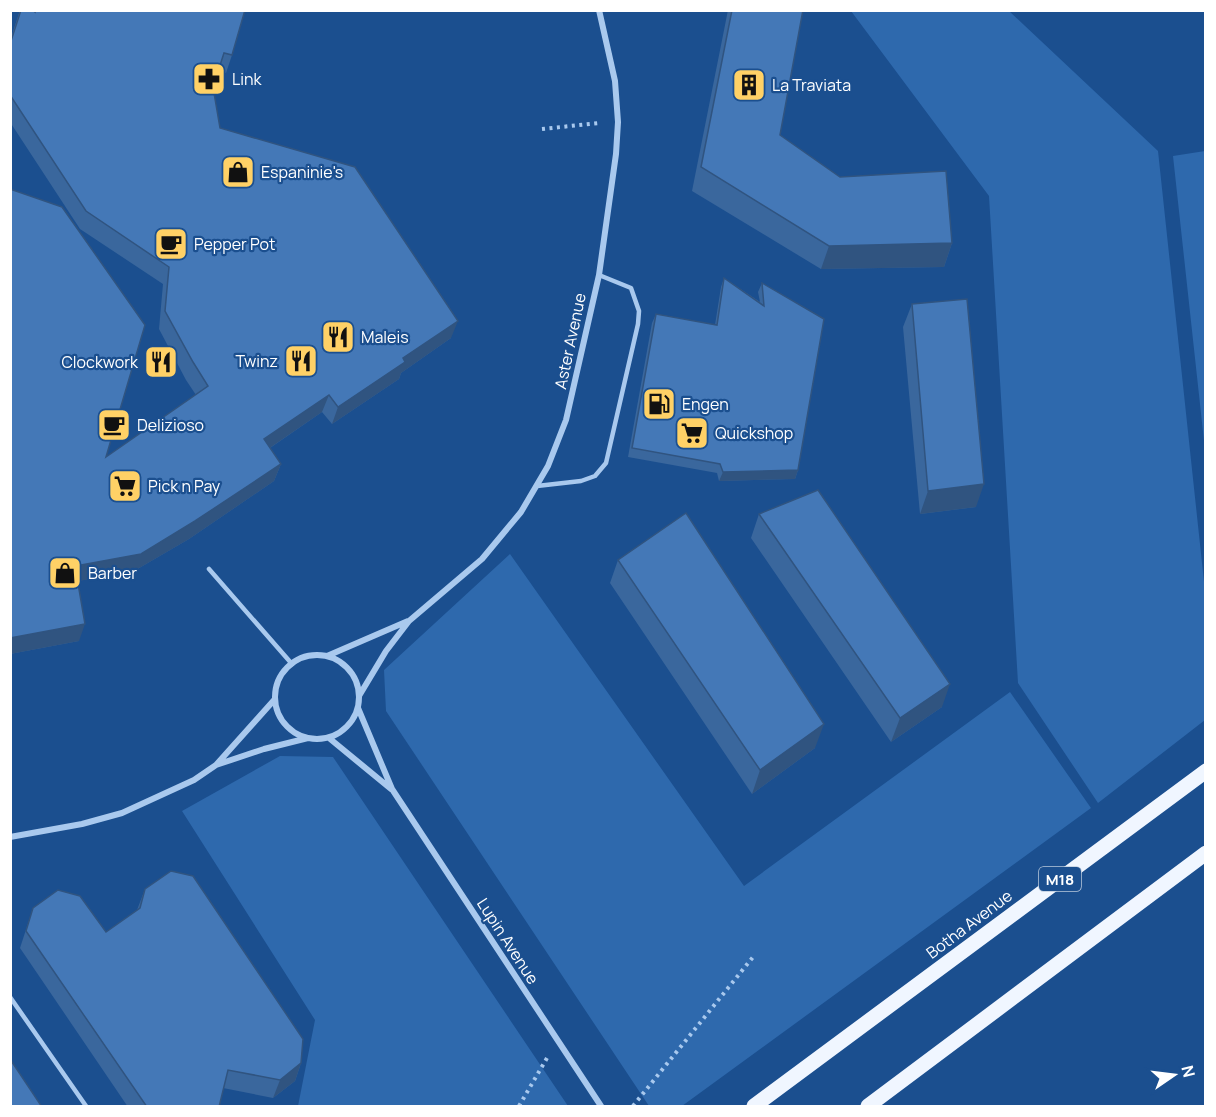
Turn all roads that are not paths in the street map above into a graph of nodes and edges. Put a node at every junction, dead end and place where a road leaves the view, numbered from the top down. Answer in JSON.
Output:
{"nodes":[{"id":1,"x":599,"y":10,"type":"edge"},
{"id":2,"x":599,"y":275,"type":"junction"},
{"id":3,"x":537,"y":486,"type":"junction"},
{"id":4,"x":209,"y":569,"type":"dead end"},
{"id":5,"x":409,"y":621,"type":"junction"},
{"id":6,"x":327,"y":656,"type":"junction"},
{"id":7,"x":292,"y":664,"type":"junction"},
{"id":8,"x":359,"y":696,"type":"junction"},
{"id":9,"x":275,"y":699,"type":"junction"},
{"id":10,"x":358,"y":708,"type":"junction"},
{"id":11,"x":308,"y":738,"type":"junction"},
{"id":12,"x":328,"y":738,"type":"junction"},
{"id":13,"x":216,"y":765,"type":"junction"},
{"id":14,"x":1206,"y":771,"type":"edge"},
{"id":15,"x":392,"y":789,"type":"junction"},
{"id":16,"x":10,"y":837,"type":"edge"},
{"id":17,"x":1206,"y":853,"type":"edge"},
{"id":18,"x":10,"y":998,"type":"edge"},
{"id":19,"x":86,"y":1107,"type":"edge"},
{"id":20,"x":601,"y":1107,"type":"edge"},
{"id":21,"x":754,"y":1107,"type":"edge"},
{"id":22,"x":868,"y":1107,"type":"edge"}],
"edges":[{"from":1,"to":2,"type":"street","name":"Aster Avenue"},
{"from":2,"to":3,"type":"street","name":"Aster Avenue"},
{"from":2,"to":3,"type":"lane"},
{"from":3,"to":5,"type":"street","name":"Aster Avenue"},
{"from":4,"to":7,"type":"lane"},
{"from":5,"to":6,"type":"street","name":"Aster Avenue"},
{"from":5,"to":8,"type":"street","name":"Aster Avenue"},
{"from":6,"to":7,"type":"street"},
{"from":6,"to":8,"type":"street"},
{"from":7,"to":9,"type":"street"},
{"from":8,"to":10,"type":"street"},
{"from":9,"to":11,"type":"street"},
{"from":9,"to":13,"type":"street"},
{"from":10,"to":12,"type":"street"},
{"from":10,"to":15,"type":"street","name":"Lupin Avenue"},
{"from":11,"to":12,"type":"street"},
{"from":11,"to":13,"type":"street"},
{"from":12,"to":15,"type":"street","name":"Lupin Avenue"},
{"from":13,"to":16,"type":"street"},
{"from":14,"to":21,"type":"main road","name":"Botha Avenue","number":"M18"},
{"from":15,"to":20,"type":"street","name":"Lupin Avenue"},
{"from":17,"to":22,"type":"main road"},
{"from":18,"to":19,"type":"lane"}]}
